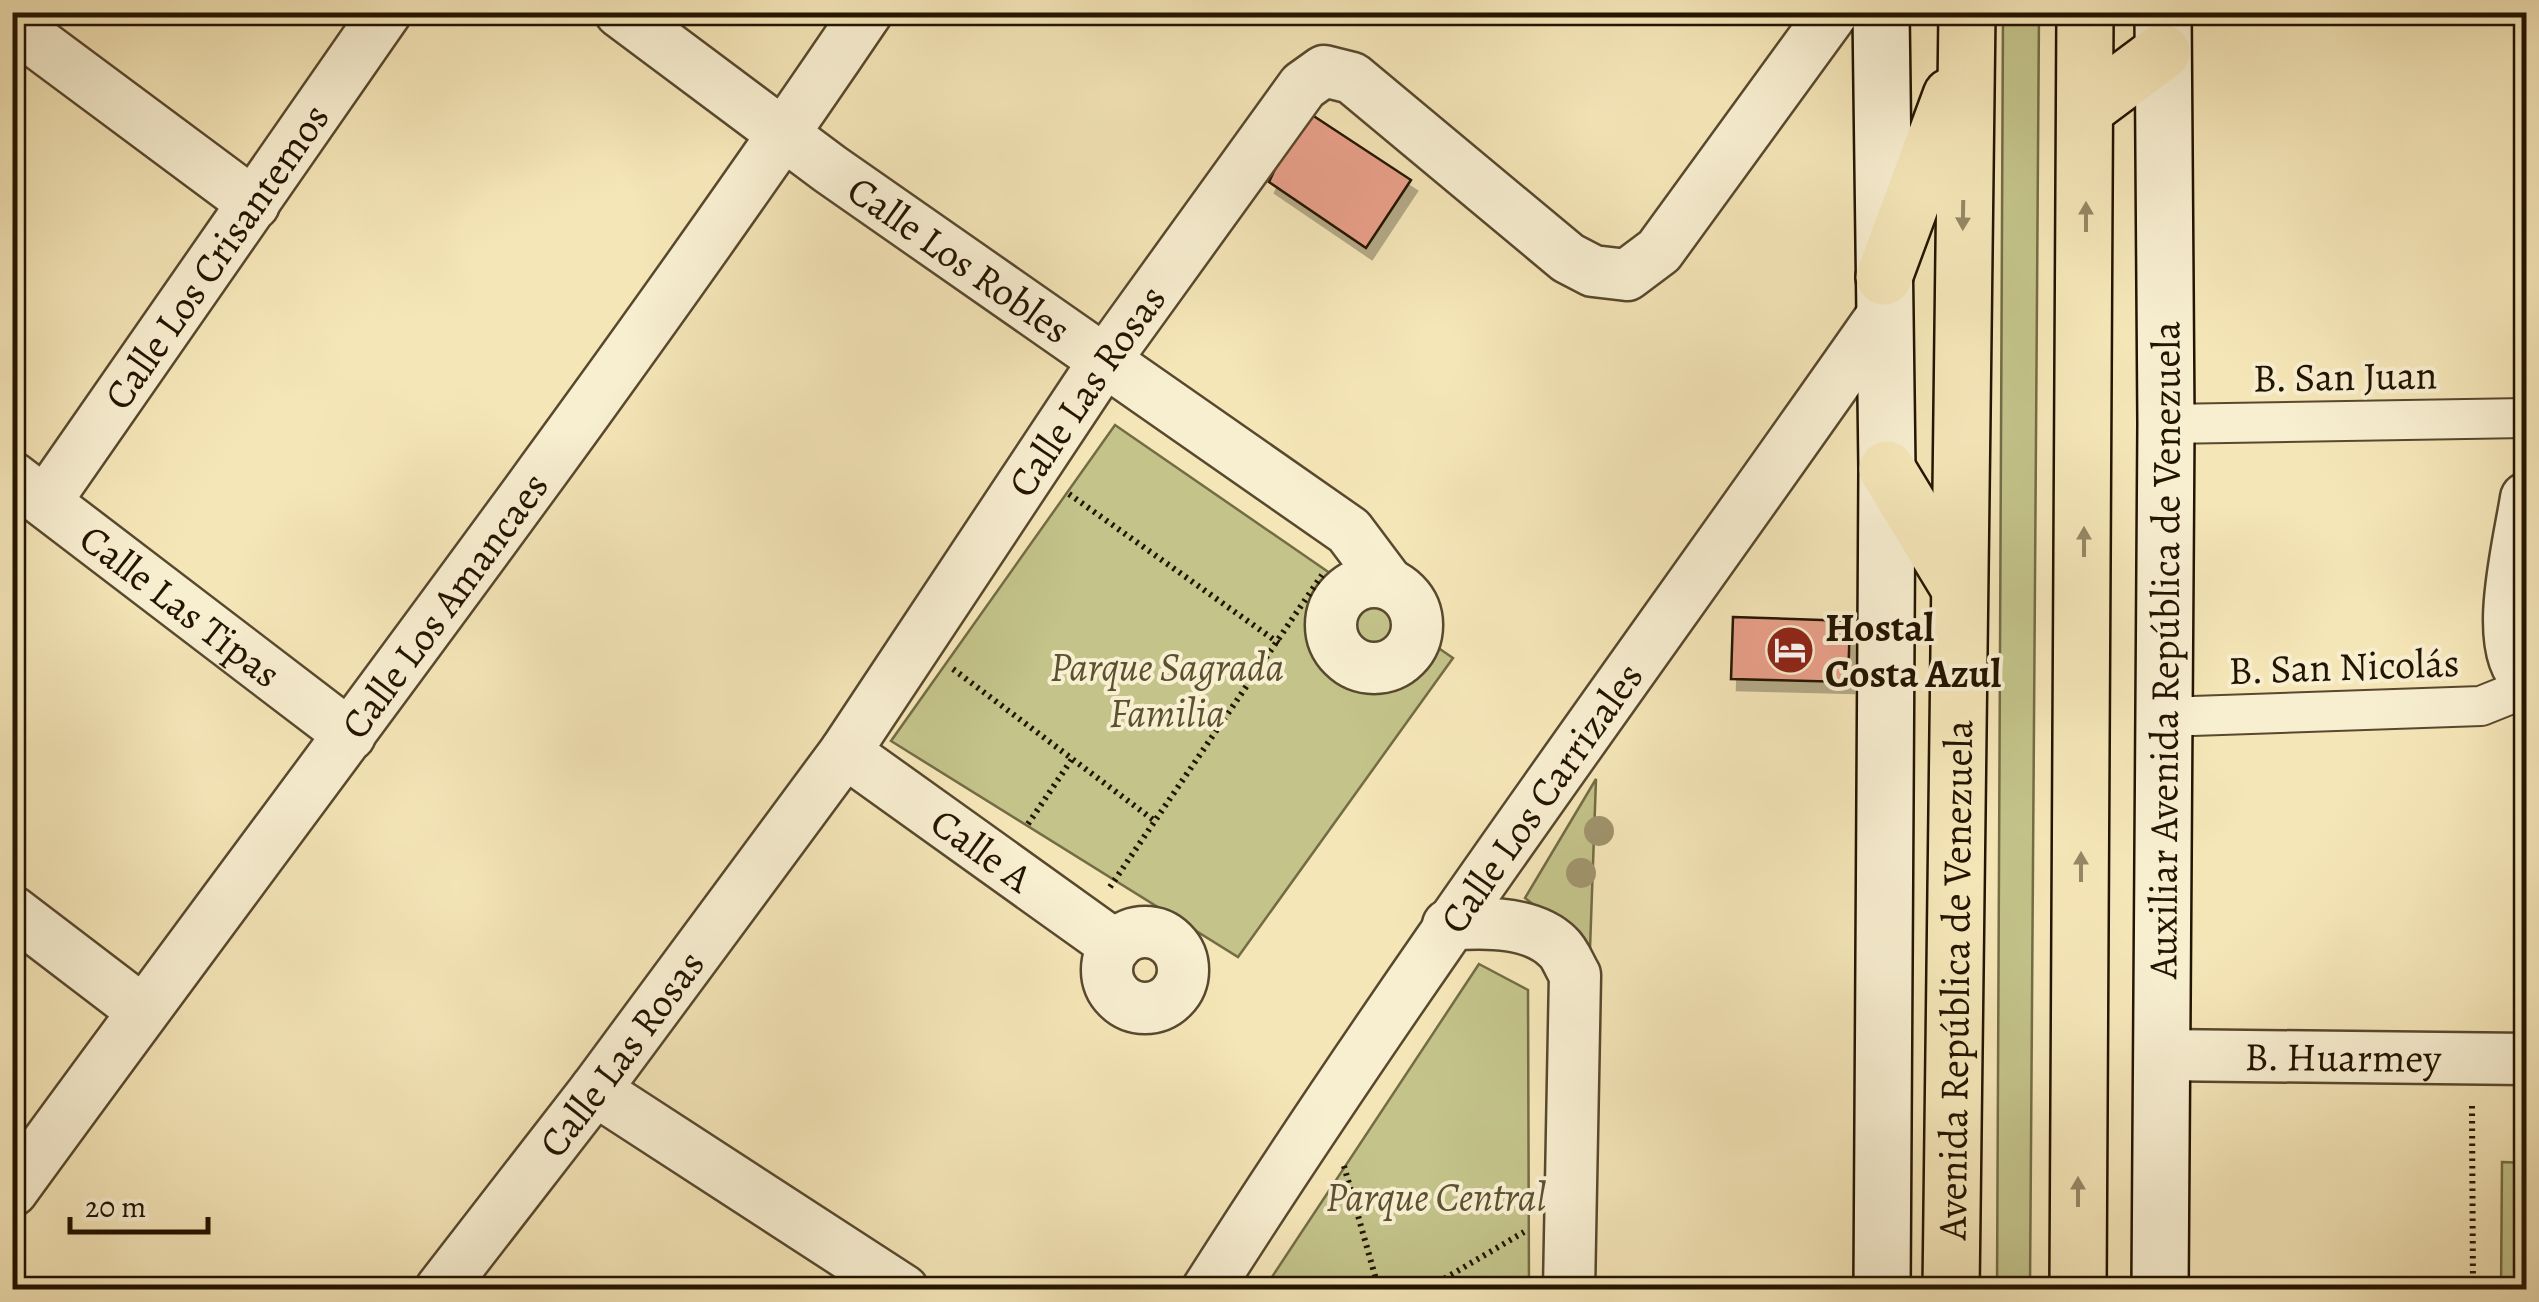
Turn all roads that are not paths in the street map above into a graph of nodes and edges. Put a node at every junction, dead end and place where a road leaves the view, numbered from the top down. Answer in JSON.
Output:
{"nodes":[{"id":1,"x":386,"y":12,"type":"edge"},
{"id":2,"x":620,"y":12,"type":"edge"},
{"id":3,"x":867,"y":12,"type":"edge"},
{"id":4,"x":1834,"y":12,"type":"edge"},
{"id":5,"x":1881,"y":12,"type":"edge"},
{"id":6,"x":2086,"y":12,"type":"edge"},
{"id":7,"x":2162,"y":23,"type":"edge"},
{"id":8,"x":12,"y":24,"type":"edge"},
{"id":9,"x":1966,"y":36,"type":"edge"},
{"id":10,"x":2087,"y":108,"type":"junction"},
{"id":11,"x":784,"y":136,"type":"junction"},
{"id":12,"x":254,"y":204,"type":"junction"},
{"id":13,"x":1884,"y":295,"type":"junction"},
{"id":14,"x":1103,"y":363,"type":"junction"},
{"id":15,"x":2526,"y":418,"type":"edge"},
{"id":16,"x":2166,"y":424,"type":"junction"},
{"id":17,"x":1887,"y":469,"type":"junction"},
{"id":18,"x":29,"y":489,"type":"edge"},
{"id":19,"x":2526,"y":498,"type":"edge"},
{"id":20,"x":1388,"y":584,"type":"dead end"},
{"id":21,"x":1958,"y":586,"type":"junction"},
{"id":22,"x":2526,"y":677,"type":"edge"},
{"id":23,"x":2526,"y":688,"type":"edge"},
{"id":24,"x":2163,"y":717,"type":"junction"},
{"id":25,"x":350,"y":735,"type":"junction"},
{"id":26,"x":845,"y":752,"type":"junction"},
{"id":27,"x":12,"y":911,"type":"edge"},
{"id":28,"x":1448,"y":924,"type":"junction"},
{"id":29,"x":1100,"y":936,"type":"road end"},
{"id":30,"x":143,"y":1011,"type":"junction"},
{"id":31,"x":2161,"y":1055,"type":"junction"},
{"id":32,"x":2526,"y":1059,"type":"edge"},
{"id":33,"x":595,"y":1090,"type":"junction"},
{"id":34,"x":12,"y":1190,"type":"edge"},
{"id":35,"x":440,"y":1290,"type":"edge"},
{"id":36,"x":903,"y":1290,"type":"edge"},
{"id":37,"x":1207,"y":1290,"type":"edge"},
{"id":38,"x":1569,"y":1290,"type":"edge"},
{"id":39,"x":1882,"y":1290,"type":"edge"},
{"id":40,"x":1952,"y":1290,"type":"edge"},
{"id":41,"x":2078,"y":1290,"type":"edge"},
{"id":42,"x":2160,"y":1290,"type":"edge"}],
"edges":[{"from":1,"to":12,"type":"street","name":"Calle Los Crisantemos"},
{"from":2,"to":11,"type":"street","name":"Calle Los Robles"},
{"from":3,"to":11,"type":"street","name":"Calle Los Amancaes"},
{"from":4,"to":14,"type":"street","name":"Calle Las Rosas"},
{"from":5,"to":13,"type":"main road"},
{"from":6,"to":10,"type":"main road"},
{"from":7,"to":10,"type":"main road"},
{"from":7,"to":16,"type":"main road","name":"Auxiliar Avenida República de Venezuela"},
{"from":8,"to":12,"type":"street"},
{"from":9,"to":13,"type":"main road"},
{"from":9,"to":21,"type":"main road","name":"Avenida República de Venezuela","one_way":true},
{"from":41,"to":10,"type":"main road","one_way":true},
{"from":11,"to":14,"type":"street","name":"Calle Los Robles"},
{"from":11,"to":25,"type":"street","name":"Calle Los Amancaes"},
{"from":12,"to":18,"type":"street","name":"Calle Los Crisantemos"},
{"from":13,"to":17,"type":"main road"},
{"from":13,"to":28,"type":"street","name":"Calle Los Carrizales"},
{"from":14,"to":20,"type":"street","name":"Calle Los Robles"},
{"from":14,"to":26,"type":"street","name":"Calle Las Rosas"},
{"from":15,"to":16,"type":"street","name":"B. San Juan"},
{"from":16,"to":24,"type":"main road","name":"Auxiliar Avenida República de Venezuela"},
{"from":17,"to":21,"type":"main road"},
{"from":17,"to":39,"type":"main road"},
{"from":18,"to":25,"type":"street","name":"Calle Las Tipas"},
{"from":19,"to":22,"type":"street"},
{"from":21,"to":40,"type":"main road","name":"Avenida República de Venezuela"},
{"from":23,"to":24,"type":"street","name":"B. San Nicolás"},
{"from":24,"to":31,"type":"main road","name":"Auxiliar Avenida República de Venezuela"},
{"from":25,"to":30,"type":"street","name":"Calle Los Amancaes"},
{"from":26,"to":29,"type":"street","name":"Calle A"},
{"from":26,"to":33,"type":"street","name":"Calle Las Rosas"},
{"from":27,"to":30,"type":"street"},
{"from":28,"to":37,"type":"street","name":"Calle Los Carrizales"},
{"from":28,"to":38,"type":"street"},
{"from":30,"to":34,"type":"street","name":"Calle Los Amancaes"},
{"from":31,"to":32,"type":"street","name":"B. Huarmey"},
{"from":31,"to":42,"type":"main road","name":"Auxiliar Avenida República de Venezuela"},
{"from":33,"to":35,"type":"street","name":"Calle Las Rosas"},
{"from":33,"to":36,"type":"street"}]}
